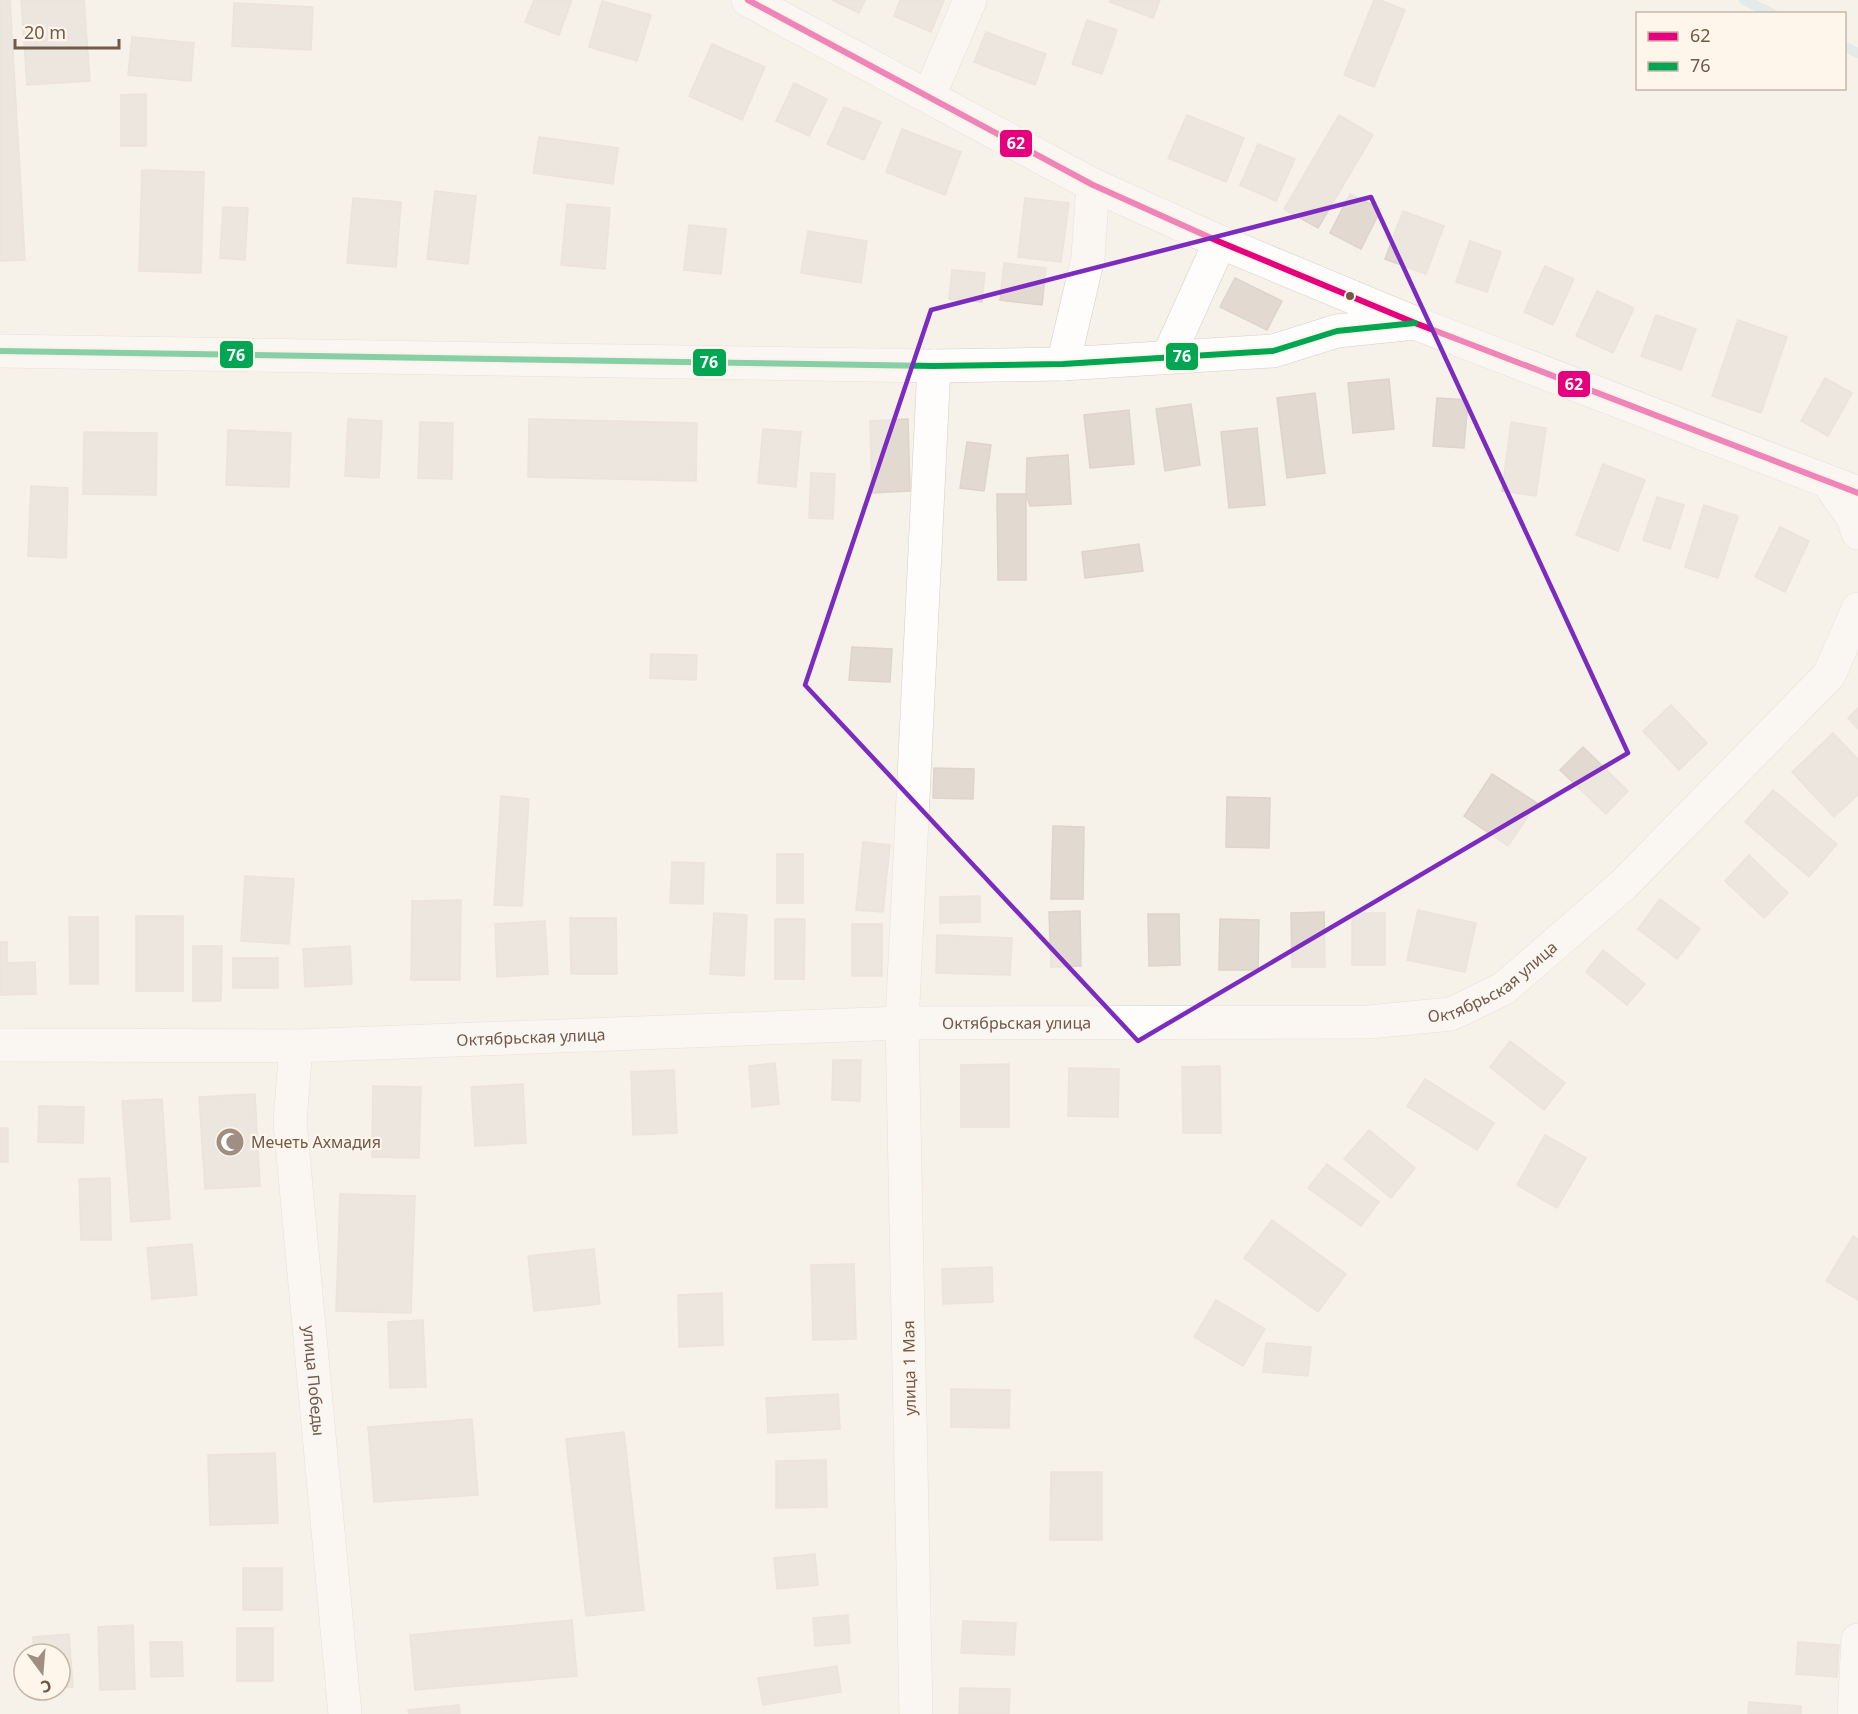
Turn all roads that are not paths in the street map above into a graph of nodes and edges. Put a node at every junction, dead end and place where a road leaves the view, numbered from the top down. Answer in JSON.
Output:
{"nodes":[{"id":1,"x":748,"y":0,"type":"edge"},
{"id":2,"x":970,"y":0,"type":"edge"},
{"id":3,"x":929,"y":96,"type":"junction"},
{"id":4,"x":1094,"y":185,"type":"junction"},
{"id":5,"x":1220,"y":242,"type":"junction"},
{"id":6,"x":1414,"y":323,"type":"junction"},
{"id":7,"x":0,"y":351,"type":"edge"},
{"id":8,"x":1168,"y":357,"type":"junction"},
{"id":9,"x":1063,"y":364,"type":"junction"},
{"id":10,"x":934,"y":366,"type":"junction"},
{"id":11,"x":1827,"y":481,"type":"junction"},
{"id":12,"x":1858,"y":493,"type":"edge"},
{"id":13,"x":1858,"y":533,"type":"edge"},
{"id":14,"x":1858,"y":609,"type":"edge"},
{"id":15,"x":1858,"y":645,"type":"edge"},
{"id":16,"x":1829,"y":675,"type":"junction"},
{"id":17,"x":902,"y":1023,"type":"junction"},
{"id":18,"x":0,"y":1045,"type":"edge"},
{"id":19,"x":296,"y":1046,"type":"junction"},
{"id":20,"x":1858,"y":1640,"type":"edge"},
{"id":21,"x":345,"y":1714,"type":"edge"},
{"id":22,"x":916,"y":1714,"type":"edge"},
{"id":23,"x":1854,"y":1714,"type":"edge"}],
"edges":[{"from":1,"to":3,"type":"street"},
{"from":2,"to":3,"type":"street"},
{"from":3,"to":4,"type":"street"},
{"from":4,"to":5,"type":"street"},
{"from":4,"to":9,"type":"street"},
{"from":5,"to":6,"type":"street"},
{"from":5,"to":8,"type":"street"},
{"from":6,"to":8,"type":"street"},
{"from":6,"to":11,"type":"street"},
{"from":7,"to":10,"type":"street"},
{"from":8,"to":9,"type":"street"},
{"from":9,"to":10,"type":"street"},
{"from":10,"to":17,"type":"street","name":"улица 1 Мая"},
{"from":11,"to":12,"type":"street"},
{"from":11,"to":13,"type":"street"},
{"from":14,"to":16,"type":"street","name":"Октябрьская улица"},
{"from":15,"to":16,"type":"street"},
{"from":16,"to":17,"type":"street","name":"Октябрьская улица"},
{"from":17,"to":19,"type":"street","name":"Октябрьская улица"},
{"from":17,"to":22,"type":"street","name":"улица 1 Мая"},
{"from":18,"to":19,"type":"street","name":"Октябрьская улица"},
{"from":19,"to":21,"type":"street","name":"улица Победы"},
{"from":20,"to":23,"type":"street"}]}
